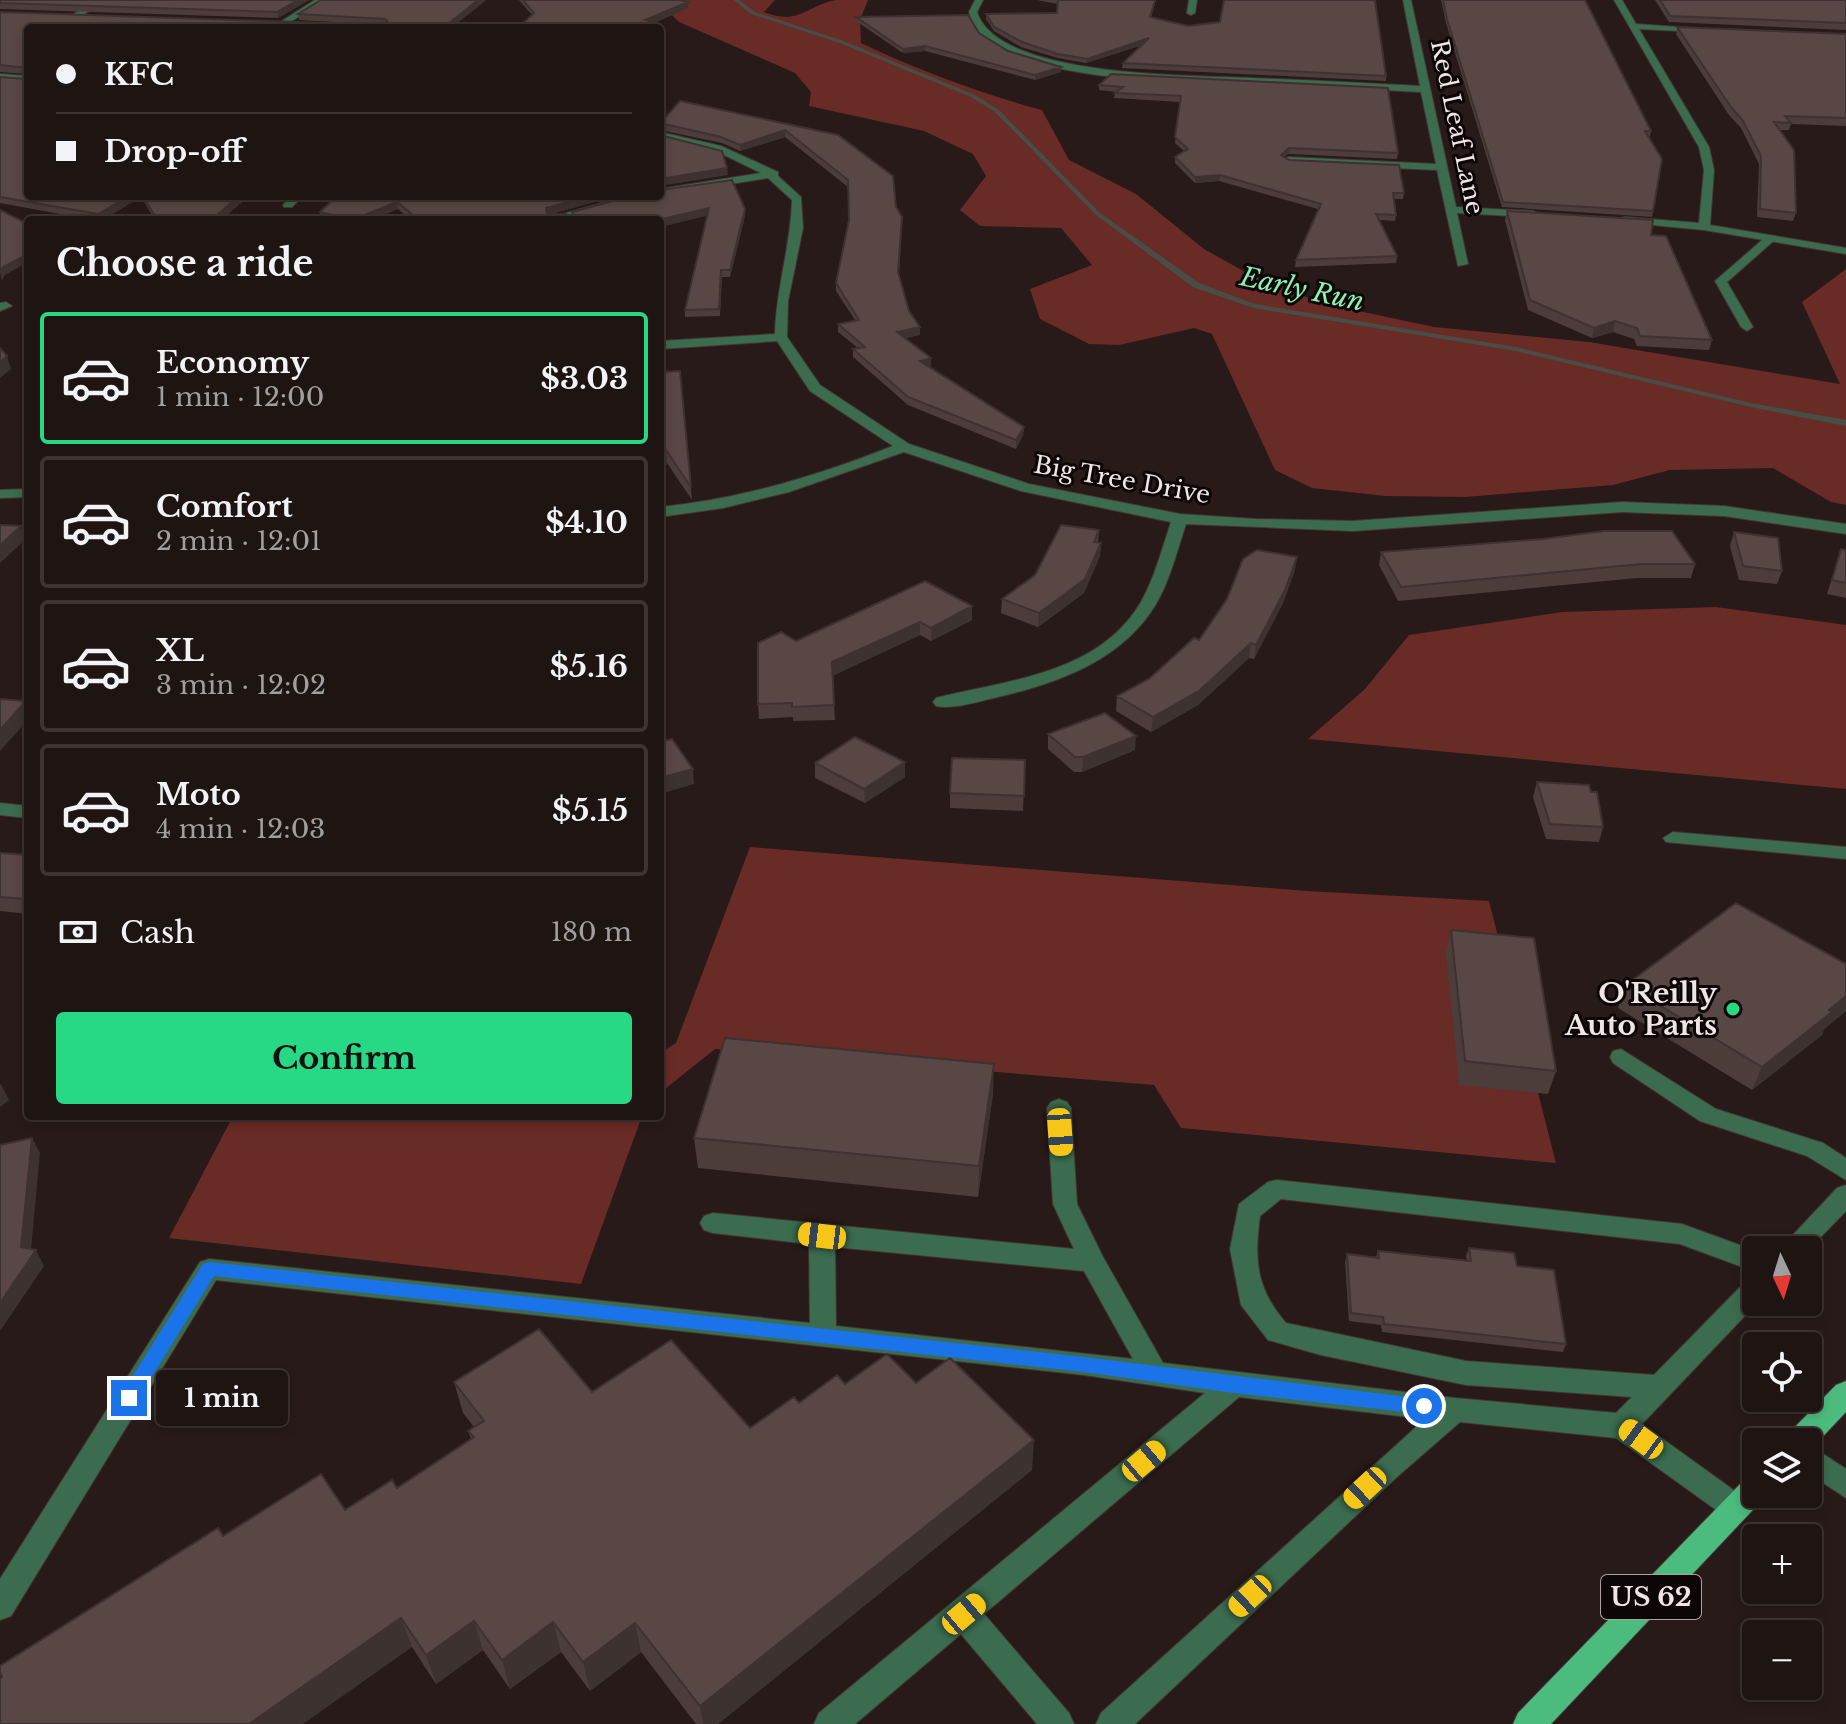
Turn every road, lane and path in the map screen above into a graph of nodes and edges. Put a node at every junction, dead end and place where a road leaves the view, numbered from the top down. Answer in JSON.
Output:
{"nodes":[{"id":1,"x":105,"y":0,"type":"edge"},
{"id":2,"x":321,"y":0,"type":"edge"},
{"id":3,"x":979,"y":0,"type":"edge"},
{"id":4,"x":1193,"y":0,"type":"edge"},
{"id":5,"x":1407,"y":0,"type":"edge"},
{"id":6,"x":1618,"y":0,"type":"edge"},
{"id":7,"x":1191,"y":13,"type":"dead end"},
{"id":8,"x":59,"y":15,"type":"edge"},
{"id":9,"x":74,"y":16,"type":"junction"},
{"id":10,"x":90,"y":16,"type":"edge"},
{"id":11,"x":265,"y":23,"type":"edge"},
{"id":12,"x":281,"y":24,"type":"joint"},
{"id":13,"x":1634,"y":26,"type":"junction"},
{"id":14,"x":1709,"y":29,"type":"edge"},
{"id":15,"x":0,"y":77,"type":"edge"},
{"id":16,"x":24,"y":79,"type":"edge"},
{"id":17,"x":1426,"y":89,"type":"junction"},
{"id":18,"x":664,"y":136,"type":"edge"},
{"id":19,"x":1288,"y":160,"type":"edge"},
{"id":20,"x":1443,"y":167,"type":"junction"},
{"id":21,"x":774,"y":174,"type":"junction"},
{"id":22,"x":664,"y":191,"type":"edge"},
{"id":23,"x":294,"y":200,"type":"edge"},
{"id":24,"x":624,"y":200,"type":"edge"},
{"id":25,"x":288,"y":205,"type":"dead end"},
{"id":26,"x":1453,"y":210,"type":"junction"},
{"id":27,"x":1545,"y":215,"type":"edge"},
{"id":28,"x":562,"y":216,"type":"edge"},
{"id":29,"x":1606,"y":218,"type":"edge"},
{"id":30,"x":1704,"y":227,"type":"junction"},
{"id":31,"x":1772,"y":237,"type":"junction"},
{"id":32,"x":1846,"y":251,"type":"edge"},
{"id":33,"x":1462,"y":264,"type":"dead end"},
{"id":34,"x":1747,"y":327,"type":"dead end"},
{"id":35,"x":781,"y":337,"type":"junction"},
{"id":36,"x":664,"y":345,"type":"edge"},
{"id":37,"x":904,"y":447,"type":"junction"},
{"id":38,"x":24,"y":493,"type":"edge"},
{"id":39,"x":0,"y":494,"type":"edge"},
{"id":40,"x":664,"y":511,"type":"edge"},
{"id":41,"x":1180,"y":519,"type":"junction"},
{"id":42,"x":1846,"y":529,"type":"edge"},
{"id":43,"x":942,"y":702,"type":"dead end"},
{"id":44,"x":0,"y":809,"type":"edge"},
{"id":45,"x":24,"y":812,"type":"edge"},
{"id":46,"x":1673,"y":838,"type":"dead end"},
{"id":47,"x":1846,"y":853,"type":"edge"},
{"id":48,"x":1621,"y":1057,"type":"dead end"},
{"id":49,"x":1059,"y":1108,"type":"dead end"},
{"id":50,"x":1846,"y":1171,"type":"edge"},
{"id":51,"x":1846,"y":1195,"type":"edge"},
{"id":52,"x":713,"y":1223,"type":"dead end"},
{"id":53,"x":822,"y":1236,"type":"junction"},
{"id":54,"x":1806,"y":1236,"type":"edge"},
{"id":55,"x":1742,"y":1257,"type":"edge"},
{"id":56,"x":1092,"y":1261,"type":"junction"},
{"id":57,"x":1742,"y":1301,"type":"edge"},
{"id":58,"x":823,"y":1336,"type":"junction"},
{"id":59,"x":1154,"y":1373,"type":"junction"},
{"id":60,"x":1234,"y":1385,"type":"junction"},
{"id":61,"x":1659,"y":1387,"type":"junction"},
{"id":62,"x":1846,"y":1393,"type":"edge"},
{"id":63,"x":1455,"y":1410,"type":"junction"},
{"id":64,"x":1622,"y":1426,"type":"junction"},
{"id":65,"x":1812,"y":1428,"type":"edge"},
{"id":66,"x":1822,"y":1467,"type":"edge"},
{"id":67,"x":1846,"y":1485,"type":"edge"},
{"id":68,"x":1742,"y":1496,"type":"edge"},
{"id":69,"x":1742,"y":1502,"type":"edge"},
{"id":70,"x":0,"y":1606,"type":"edge"},
{"id":71,"x":964,"y":1614,"type":"junction"},
{"id":72,"x":830,"y":1724,"type":"edge"},
{"id":73,"x":1058,"y":1724,"type":"edge"},
{"id":74,"x":1112,"y":1724,"type":"edge"},
{"id":75,"x":1529,"y":1724,"type":"edge"}],
"edges":[{"from":1,"to":9,"type":"street"},
{"from":2,"to":12,"type":"street"},
{"from":3,"to":17,"type":"street"},
{"from":4,"to":7,"type":"street"},
{"from":5,"to":17,"type":"street","name":"Red Leaf Lane"},
{"from":6,"to":13,"type":"street"},
{"from":8,"to":9,"type":"street"},
{"from":9,"to":10,"type":"street"},
{"from":11,"to":12,"type":"street"},
{"from":13,"to":14,"type":"street"},
{"from":13,"to":30,"type":"street"},
{"from":15,"to":16,"type":"street"},
{"from":17,"to":20,"type":"street","name":"Red Leaf Lane"},
{"from":18,"to":21,"type":"street"},
{"from":19,"to":20,"type":"street"},
{"from":20,"to":26,"type":"street","name":"Red Leaf Lane"},
{"from":21,"to":22,"type":"street"},
{"from":21,"to":35,"type":"street"},
{"from":23,"to":25,"type":"street"},
{"from":24,"to":28,"type":"street"},
{"from":26,"to":27,"type":"street"},
{"from":26,"to":33,"type":"street","name":"Red Leaf Lane"},
{"from":29,"to":30,"type":"street"},
{"from":30,"to":31,"type":"street"},
{"from":31,"to":32,"type":"street"},
{"from":31,"to":34,"type":"street"},
{"from":35,"to":36,"type":"street"},
{"from":35,"to":37,"type":"street","name":"Big Tree Drive"},
{"from":37,"to":40,"type":"street"},
{"from":37,"to":41,"type":"street","name":"Big Tree Drive"},
{"from":38,"to":39,"type":"street"},
{"from":41,"to":42,"type":"street","name":"Big Tree Drive"},
{"from":41,"to":43,"type":"street"},
{"from":44,"to":45,"type":"street"},
{"from":46,"to":47,"type":"street"},
{"from":48,"to":50,"type":"street"},
{"from":49,"to":56,"type":"street"},
{"from":51,"to":54,"type":"street"},
{"from":52,"to":53,"type":"street"},
{"from":53,"to":56,"type":"street"},
{"from":53,"to":58,"type":"street"},
{"from":55,"to":61,"type":"street"},
{"from":56,"to":59,"type":"street"},
{"from":57,"to":61,"type":"street"},
{"from":58,"to":59,"type":"street"},
{"from":58,"to":70,"type":"street"},
{"from":59,"to":60,"type":"street"},
{"from":60,"to":63,"type":"street"},
{"from":60,"to":71,"type":"street"},
{"from":61,"to":64,"type":"street"},
{"from":62,"to":65,"type":"main road"},
{"from":63,"to":64,"type":"street"},
{"from":63,"to":74,"type":"street"},
{"from":64,"to":68,"type":"street"},
{"from":66,"to":67,"type":"street"},
{"from":69,"to":75,"type":"main road","number":"US 62"},
{"from":71,"to":72,"type":"street"},
{"from":71,"to":73,"type":"street"}]}
